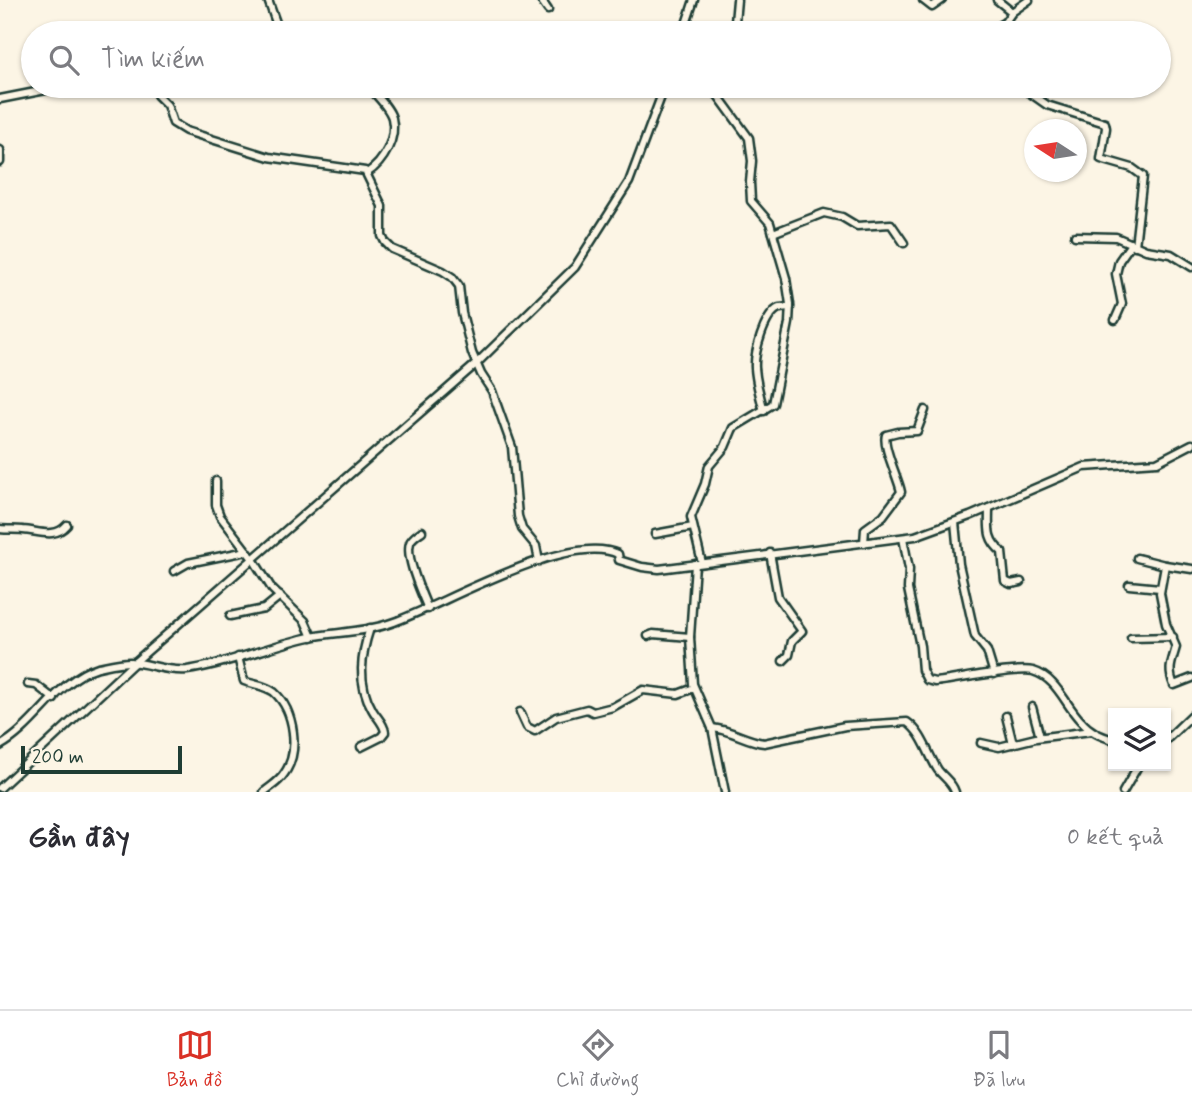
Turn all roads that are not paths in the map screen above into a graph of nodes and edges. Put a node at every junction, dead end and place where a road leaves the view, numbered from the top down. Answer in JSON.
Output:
{"nodes":[{"id":1,"x":268,"y":0,"type":"edge"},
{"id":2,"x":541,"y":0,"type":"edge"},
{"id":3,"x":694,"y":0,"type":"edge"},
{"id":4,"x":737,"y":0,"type":"edge"},
{"id":5,"x":923,"y":0,"type":"edge"},
{"id":6,"x":942,"y":0,"type":"edge"},
{"id":7,"x":997,"y":0,"type":"edge"},
{"id":8,"x":1029,"y":0,"type":"edge"},
{"id":9,"x":548,"y":10,"type":"dead end"},
{"id":10,"x":1012,"y":12,"type":"junction"},
{"id":11,"x":275,"y":21,"type":"edge"},
{"id":12,"x":687,"y":21,"type":"edge"},
{"id":13,"x":735,"y":21,"type":"edge"},
{"id":14,"x":1006,"y":21,"type":"edge"},
{"id":15,"x":21,"y":95,"type":"edge"},
{"id":16,"x":160,"y":98,"type":"edge"},
{"id":17,"x":378,"y":98,"type":"edge"},
{"id":18,"x":660,"y":98,"type":"edge"},
{"id":19,"x":720,"y":98,"type":"edge"},
{"id":20,"x":1037,"y":98,"type":"edge"},
{"id":21,"x":0,"y":99,"type":"edge"},
{"id":22,"x":0,"y":150,"type":"edge"},
{"id":23,"x":0,"y":162,"type":"edge"},
{"id":24,"x":367,"y":173,"type":"junction"},
{"id":25,"x":773,"y":233,"type":"junction"},
{"id":26,"x":1074,"y":236,"type":"dead end"},
{"id":27,"x":904,"y":243,"type":"dead end"},
{"id":28,"x":1133,"y":245,"type":"junction"},
{"id":29,"x":1192,"y":267,"type":"edge"},
{"id":30,"x":790,"y":307,"type":"junction"},
{"id":31,"x":1115,"y":320,"type":"dead end"},
{"id":32,"x":476,"y":364,"type":"junction"},
{"id":33,"x":925,"y":410,"type":"dead end"},
{"id":34,"x":764,"y":411,"type":"junction"},
{"id":35,"x":1192,"y":444,"type":"edge"},
{"id":36,"x":216,"y":481,"type":"dead end"},
{"id":37,"x":989,"y":508,"type":"junction"},
{"id":38,"x":955,"y":522,"type":"junction"},
{"id":39,"x":67,"y":525,"type":"dead end"},
{"id":40,"x":693,"y":527,"type":"junction"},
{"id":41,"x":0,"y":529,"type":"edge"},
{"id":42,"x":422,"y":531,"type":"dead end"},
{"id":43,"x":655,"y":534,"type":"dead end"},
{"id":44,"x":903,"y":538,"type":"junction"},
{"id":45,"x":863,"y":543,"type":"junction"},
{"id":46,"x":247,"y":551,"type":"junction"},
{"id":47,"x":771,"y":553,"type":"junction"},
{"id":48,"x":1137,"y":558,"type":"dead end"},
{"id":49,"x":253,"y":559,"type":"junction"},
{"id":50,"x":540,"y":561,"type":"junction"},
{"id":51,"x":698,"y":563,"type":"junction"},
{"id":52,"x":1165,"y":565,"type":"junction"},
{"id":53,"x":1192,"y":569,"type":"edge"},
{"id":54,"x":174,"y":571,"type":"dead end"},
{"id":55,"x":1021,"y":582,"type":"dead end"},
{"id":56,"x":1129,"y":585,"type":"dead end"},
{"id":57,"x":1160,"y":588,"type":"junction"},
{"id":58,"x":280,"y":596,"type":"junction"},
{"id":59,"x":428,"y":609,"type":"junction"},
{"id":60,"x":230,"y":616,"type":"dead end"},
{"id":61,"x":370,"y":628,"type":"junction"},
{"id":62,"x":648,"y":636,"type":"dead end"},
{"id":63,"x":312,"y":637,"type":"junction"},
{"id":64,"x":690,"y":637,"type":"junction"},
{"id":65,"x":1173,"y":637,"type":"junction"},
{"id":66,"x":1132,"y":638,"type":"dead end"},
{"id":67,"x":238,"y":657,"type":"junction"},
{"id":68,"x":783,"y":661,"type":"dead end"},
{"id":69,"x":135,"y":662,"type":"junction"},
{"id":70,"x":994,"y":674,"type":"junction"},
{"id":71,"x":1192,"y":678,"type":"edge"},
{"id":72,"x":28,"y":684,"type":"dead end"},
{"id":73,"x":694,"y":688,"type":"junction"},
{"id":74,"x":54,"y":699,"type":"junction"},
{"id":75,"x":1032,"y":707,"type":"dead end"},
{"id":76,"x":520,"y":712,"type":"dead end"},
{"id":77,"x":1192,"y":715,"type":"edge"},
{"id":78,"x":1006,"y":716,"type":"dead end"},
{"id":79,"x":712,"y":729,"type":"junction"},
{"id":80,"x":1091,"y":731,"type":"junction"},
{"id":81,"x":1171,"y":735,"type":"edge"},
{"id":82,"x":1040,"y":737,"type":"junction"},
{"id":83,"x":1108,"y":738,"type":"edge"},
{"id":84,"x":981,"y":743,"type":"dead end"},
{"id":85,"x":1013,"y":744,"type":"junction"},
{"id":86,"x":0,"y":746,"type":"edge"},
{"id":87,"x":361,"y":747,"type":"dead end"},
{"id":88,"x":1136,"y":771,"type":"edge"},
{"id":89,"x":0,"y":788,"type":"edge"},
{"id":90,"x":264,"y":792,"type":"edge"},
{"id":91,"x":725,"y":792,"type":"edge"},
{"id":92,"x":955,"y":792,"type":"edge"},
{"id":93,"x":1123,"y":792,"type":"edge"}],
"edges":[{"from":1,"to":11,"type":"street"},
{"from":2,"to":9,"type":"street"},
{"from":3,"to":12,"type":"street"},
{"from":4,"to":13,"type":"street"},
{"from":5,"to":6,"type":"street"},
{"from":7,"to":10,"type":"street"},
{"from":8,"to":10,"type":"street"},
{"from":10,"to":14,"type":"street"},
{"from":15,"to":21,"type":"street"},
{"from":16,"to":24,"type":"street"},
{"from":17,"to":24,"type":"street"},
{"from":18,"to":32,"type":"street"},
{"from":19,"to":25,"type":"street"},
{"from":20,"to":28,"type":"street"},
{"from":22,"to":23,"type":"street"},
{"from":24,"to":32,"type":"street"},
{"from":25,"to":27,"type":"street"},
{"from":25,"to":30,"type":"street"},
{"from":26,"to":28,"type":"street"},
{"from":28,"to":29,"type":"street"},
{"from":28,"to":31,"type":"street"},
{"from":30,"to":34,"type":"street"},
{"from":30,"to":34,"type":"street"},
{"from":32,"to":49,"type":"street"},
{"from":32,"to":50,"type":"street"},
{"from":33,"to":45,"type":"street"},
{"from":34,"to":40,"type":"street"},
{"from":35,"to":37,"type":"street"},
{"from":36,"to":46,"type":"street"},
{"from":37,"to":38,"type":"street"},
{"from":37,"to":55,"type":"street"},
{"from":38,"to":44,"type":"street"},
{"from":38,"to":70,"type":"street"},
{"from":39,"to":41,"type":"street"},
{"from":40,"to":43,"type":"street"},
{"from":40,"to":51,"type":"street"},
{"from":42,"to":59,"type":"street"},
{"from":44,"to":45,"type":"street"},
{"from":44,"to":70,"type":"street"},
{"from":45,"to":47,"type":"street"},
{"from":46,"to":49,"type":"street"},
{"from":46,"to":54,"type":"street"},
{"from":47,"to":51,"type":"street"},
{"from":47,"to":68,"type":"street"},
{"from":48,"to":52,"type":"street"},
{"from":49,"to":58,"type":"street"},
{"from":49,"to":69,"type":"street"},
{"from":50,"to":51,"type":"street"},
{"from":50,"to":59,"type":"street"},
{"from":51,"to":64,"type":"street"},
{"from":52,"to":53,"type":"street"},
{"from":52,"to":57,"type":"street"},
{"from":56,"to":57,"type":"street"},
{"from":57,"to":65,"type":"street"},
{"from":58,"to":60,"type":"street"},
{"from":58,"to":63,"type":"street"},
{"from":59,"to":61,"type":"street"},
{"from":61,"to":63,"type":"street"},
{"from":61,"to":87,"type":"street"},
{"from":62,"to":64,"type":"street"},
{"from":63,"to":67,"type":"street"},
{"from":64,"to":73,"type":"street"},
{"from":65,"to":66,"type":"street"},
{"from":65,"to":71,"type":"street"},
{"from":67,"to":69,"type":"street"},
{"from":67,"to":90,"type":"street"},
{"from":69,"to":74,"type":"street"},
{"from":69,"to":89,"type":"street"},
{"from":70,"to":80,"type":"street"},
{"from":72,"to":74,"type":"street"},
{"from":73,"to":76,"type":"street"},
{"from":73,"to":79,"type":"street"},
{"from":74,"to":86,"type":"street"},
{"from":75,"to":82,"type":"street"},
{"from":77,"to":81,"type":"street"},
{"from":78,"to":85,"type":"street"},
{"from":79,"to":91,"type":"street"},
{"from":79,"to":92,"type":"street"},
{"from":80,"to":82,"type":"street"},
{"from":80,"to":83,"type":"street"},
{"from":82,"to":85,"type":"street"},
{"from":84,"to":85,"type":"street"},
{"from":88,"to":93,"type":"street"}]}
